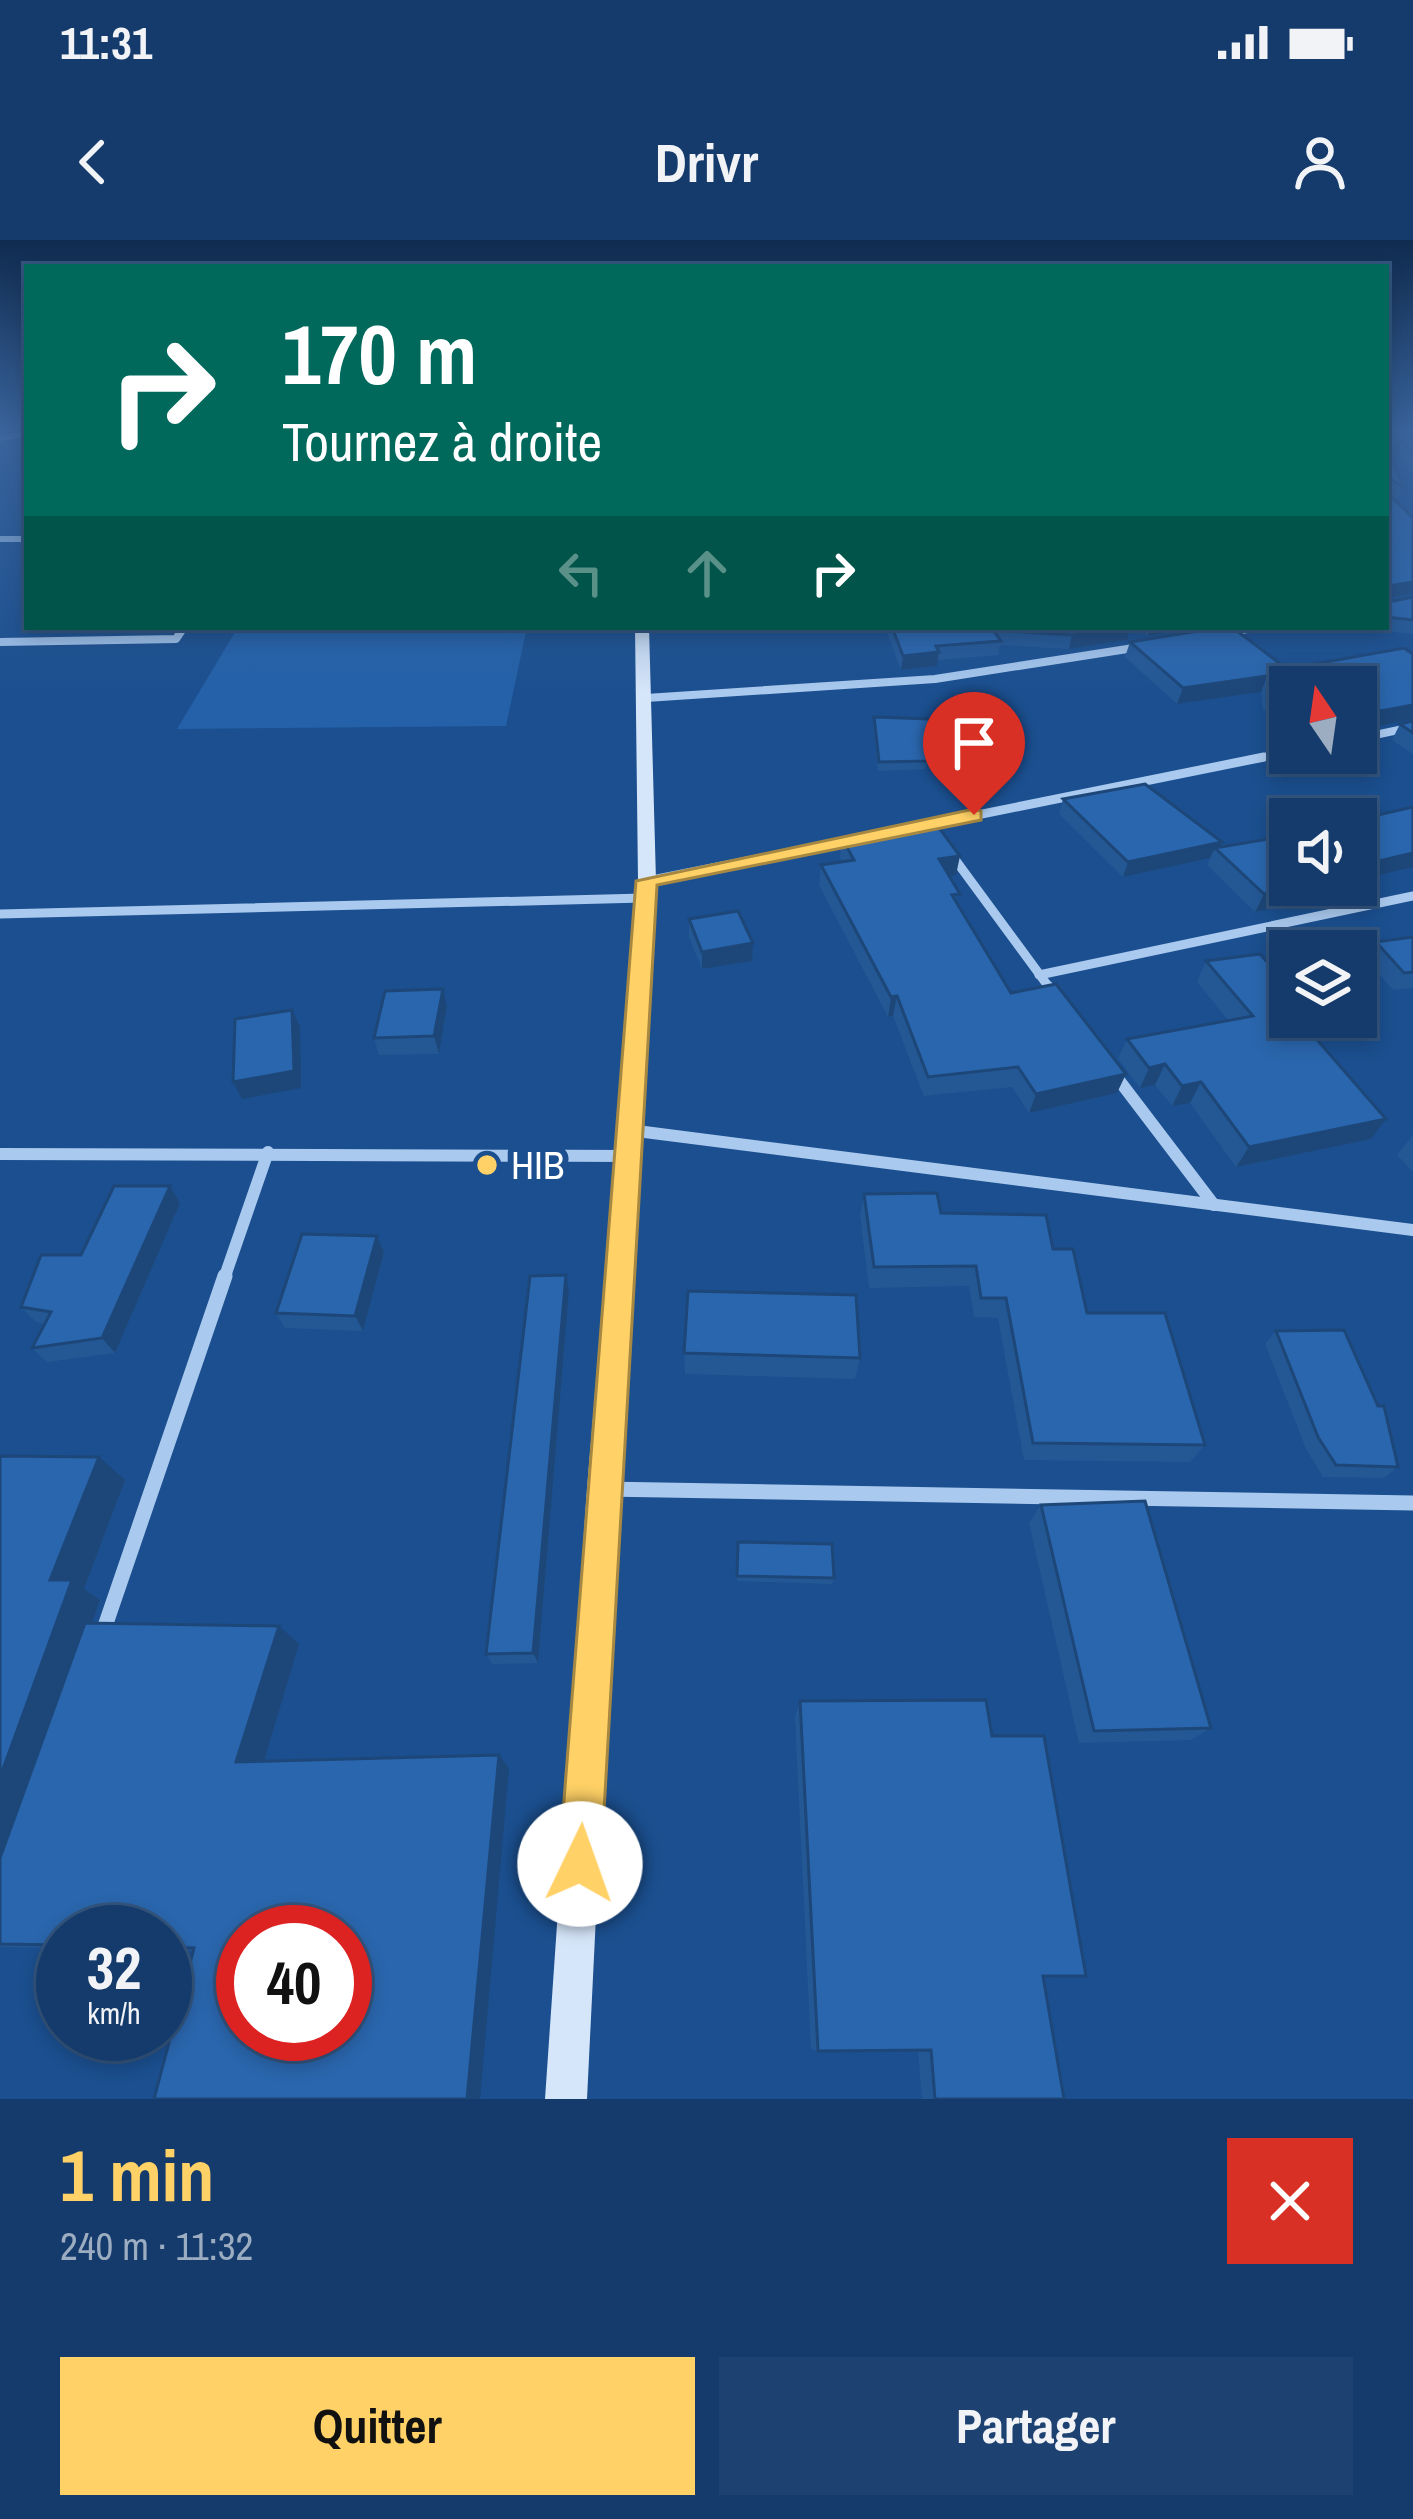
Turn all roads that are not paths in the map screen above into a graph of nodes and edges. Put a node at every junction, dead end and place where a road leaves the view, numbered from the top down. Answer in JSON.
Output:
{"nodes":[{"id":1,"x":182,"y":630,"type":"edge"},
{"id":2,"x":642,"y":630,"type":"edge"},
{"id":3,"x":1239,"y":630,"type":"edge"},
{"id":4,"x":1214,"y":634,"type":"edge"},
{"id":5,"x":1135,"y":636,"type":"edge"},
{"id":6,"x":0,"y":643,"type":"edge"},
{"id":7,"x":646,"y":698,"type":"junction"},
{"id":8,"x":1413,"y":727,"type":"edge"},
{"id":9,"x":1377,"y":735,"type":"edge"},
{"id":10,"x":1269,"y":756,"type":"edge"},
{"id":11,"x":928,"y":824,"type":"junction"},
{"id":12,"x":646,"y":890,"type":"junction"},
{"id":13,"x":1413,"y":896,"type":"edge"},
{"id":14,"x":0,"y":914,"type":"edge"},
{"id":15,"x":1039,"y":975,"type":"junction"},
{"id":16,"x":1066,"y":1010,"type":"edge"},
{"id":17,"x":1106,"y":1064,"type":"edge"},
{"id":18,"x":627,"y":1143,"type":"junction"},
{"id":19,"x":268,"y":1152,"type":"junction"},
{"id":20,"x":0,"y":1154,"type":"edge"},
{"id":21,"x":1214,"y":1204,"type":"junction"},
{"id":22,"x":1413,"y":1230,"type":"edge"},
{"id":23,"x":602,"y":1490,"type":"junction"},
{"id":24,"x":1413,"y":1503,"type":"edge"},
{"id":25,"x":92,"y":1664,"type":"edge"},
{"id":26,"x":566,"y":2099,"type":"edge"}],
"edges":[{"from":1,"to":6,"type":"street"},
{"from":2,"to":7,"type":"street"},
{"from":3,"to":4,"type":"street"},
{"from":5,"to":7,"type":"street"},
{"from":7,"to":12,"type":"street"},
{"from":8,"to":9,"type":"street"},
{"from":10,"to":11,"type":"street"},
{"from":11,"to":12,"type":"street"},
{"from":11,"to":15,"type":"street"},
{"from":12,"to":14,"type":"street"},
{"from":12,"to":18,"type":"street"},
{"from":13,"to":15,"type":"street"},
{"from":15,"to":16,"type":"street"},
{"from":17,"to":21,"type":"street"},
{"from":18,"to":19,"type":"street"},
{"from":18,"to":21,"type":"street"},
{"from":18,"to":23,"type":"street"},
{"from":19,"to":20,"type":"street"},
{"from":19,"to":25,"type":"street"},
{"from":21,"to":22,"type":"street"},
{"from":23,"to":24,"type":"street"},
{"from":23,"to":26,"type":"street"}]}
